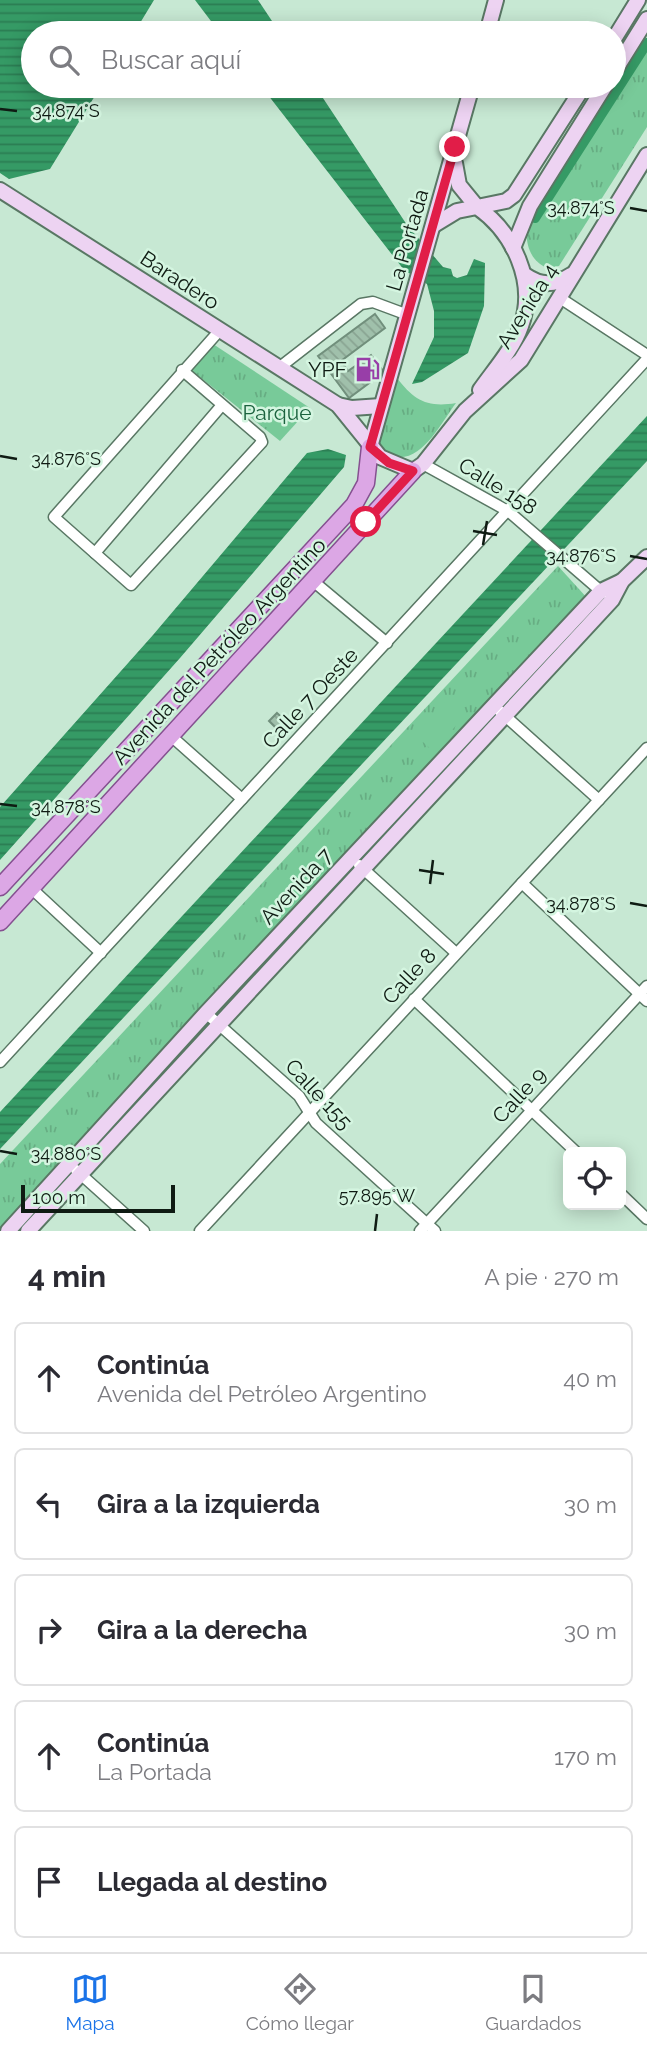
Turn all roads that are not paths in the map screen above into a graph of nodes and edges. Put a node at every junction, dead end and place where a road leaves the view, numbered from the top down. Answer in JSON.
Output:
{"nodes":[{"id":1,"x":496,"y":0,"type":"edge"},
{"id":2,"x":638,"y":0,"type":"edge"},
{"id":3,"x":647,"y":19,"type":"edge"},
{"id":4,"x":490,"y":21,"type":"edge"},
{"id":5,"x":625,"y":21,"type":"edge"},
{"id":6,"x":626,"y":53,"type":"edge"},
{"id":7,"x":469,"y":98,"type":"edge"},
{"id":8,"x":576,"y":98,"type":"edge"},
{"id":9,"x":598,"y":98,"type":"edge"},
{"id":10,"x":455,"y":147,"type":"junction"},
{"id":11,"x":647,"y":155,"type":"edge"},
{"id":12,"x":0,"y":190,"type":"edge"},
{"id":13,"x":477,"y":207,"type":"junction"},
{"id":14,"x":434,"y":225,"type":"junction"},
{"id":15,"x":513,"y":248,"type":"junction"},
{"id":16,"x":525,"y":275,"type":"junction"},
{"id":17,"x":571,"y":275,"type":"junction"},
{"id":18,"x":560,"y":298,"type":"junction"},
{"id":19,"x":408,"y":315,"type":"junction"},
{"id":20,"x":220,"y":330,"type":"junction"},
{"id":21,"x":647,"y":357,"type":"edge"},
{"id":22,"x":280,"y":367,"type":"junction"},
{"id":23,"x":182,"y":370,"type":"junction"},
{"id":24,"x":222,"y":405,"type":"junction"},
{"id":25,"x":338,"y":405,"type":"junction"},
{"id":26,"x":382,"y":405,"type":"junction"},
{"id":27,"x":465,"y":411,"type":"junction"},
{"id":28,"x":370,"y":447,"type":"junction"},
{"id":29,"x":418,"y":468,"type":"junction"},
{"id":30,"x":508,"y":511,"type":"junction"},
{"id":31,"x":95,"y":553,"type":"junction"},
{"id":32,"x":647,"y":557,"type":"edge"},
{"id":33,"x":313,"y":581,"type":"junction"},
{"id":34,"x":606,"y":596,"type":"junction"},
{"id":35,"x":387,"y":643,"type":"junction"},
{"id":36,"x":500,"y":711,"type":"junction"},
{"id":37,"x":171,"y":736,"type":"junction"},
{"id":38,"x":646,"y":750,"type":"edge"},
{"id":39,"x":243,"y":799,"type":"junction"},
{"id":40,"x":599,"y":800,"type":"junction"},
{"id":41,"x":351,"y":858,"type":"junction"},
{"id":42,"x":363,"y":868,"type":"junction"},
{"id":43,"x":522,"y":883,"type":"junction"},
{"id":44,"x":0,"y":887,"type":"edge"},
{"id":45,"x":31,"y":888,"type":"junction"},
{"id":46,"x":0,"y":922,"type":"edge"},
{"id":47,"x":101,"y":953,"type":"junction"},
{"id":48,"x":456,"y":953,"type":"junction"},
{"id":49,"x":645,"y":993,"type":"edge"},
{"id":50,"x":414,"y":999,"type":"junction"},
{"id":51,"x":206,"y":1013,"type":"junction"},
{"id":52,"x":219,"y":1023,"type":"junction"},
{"id":53,"x":0,"y":1062,"type":"edge"},
{"id":54,"x":531,"y":1110,"type":"junction"},
{"id":55,"x":310,"y":1111,"type":"junction"},
{"id":56,"x":571,"y":1147,"type":"edge"},
{"id":57,"x":75,"y":1170,"type":"junction"},
{"id":58,"x":626,"y":1199,"type":"edge"},
{"id":59,"x":647,"y":1219,"type":"edge"},
{"id":60,"x":427,"y":1228,"type":"edge"},
{"id":61,"x":8,"y":1231,"type":"edge"},
{"id":62,"x":28,"y":1231,"type":"edge"},
{"id":63,"x":144,"y":1231,"type":"edge"},
{"id":64,"x":200,"y":1231,"type":"edge"}],
"edges":[{"from":1,"to":4,"type":"main road"},
{"from":2,"to":5,"type":"main road"},
{"from":3,"to":6,"type":"main road"},
{"from":7,"to":10,"type":"main road","name":"La Portada"},
{"from":8,"to":13,"type":"main road"},
{"from":9,"to":15,"type":"main road"},
{"from":10,"to":13,"type":"main road"},
{"from":10,"to":14,"type":"main road","name":"La Portada"},
{"from":11,"to":17,"type":"main road","name":"Avenida 4"},
{"from":12,"to":20,"type":"main road","name":"Baradero"},
{"from":13,"to":14,"type":"main road"},
{"from":13,"to":15,"type":"main road"},
{"from":14,"to":19,"type":"main road","name":"La Portada"},
{"from":15,"to":16,"type":"main road"},
{"from":16,"to":17,"type":"main road"},
{"from":16,"to":27,"type":"main road"},
{"from":17,"to":18,"type":"main road","name":"Avenida 4"},
{"from":18,"to":21,"type":"street"},
{"from":18,"to":27,"type":"main road","name":"Avenida 4"},
{"from":19,"to":22,"type":"street"},
{"from":19,"to":26,"type":"main road","name":"La Portada"},
{"from":20,"to":22,"type":"main road","name":"Baradero"},
{"from":20,"to":23,"type":"street"},
{"from":21,"to":30,"type":"street","name":"Calle 7 Oeste"},
{"from":22,"to":25,"type":"main road","name":"Baradero"},
{"from":23,"to":24,"type":"street"},
{"from":23,"to":31,"type":"street"},
{"from":24,"to":31,"type":"street"},
{"from":24,"to":31,"type":"street"},
{"from":25,"to":26,"type":"main road"},
{"from":25,"to":28,"type":"main road","name":"Baradero"},
{"from":26,"to":28,"type":"main road","name":"La Portada"},
{"from":27,"to":29,"type":"main road","name":"Avenida 4"},
{"from":28,"to":29,"type":"main road"},
{"from":28,"to":44,"type":"main road","name":"Avenida del Petróleo Argentino"},
{"from":29,"to":30,"type":"street","name":"Calle 158"},
{"from":29,"to":33,"type":"main road","name":"Avenida del Petróleo Argentino"},
{"from":30,"to":34,"type":"street","name":"Calle 158"},
{"from":30,"to":35,"type":"street","name":"Calle 7 Oeste"},
{"from":32,"to":34,"type":"main road","name":"Avenida 7"},
{"from":33,"to":35,"type":"street"},
{"from":33,"to":37,"type":"main road","name":"Avenida del Petróleo Argentino"},
{"from":34,"to":36,"type":"main road","name":"Avenida 7"},
{"from":35,"to":39,"type":"street","name":"Calle 7 Oeste"},
{"from":36,"to":40,"type":"street"},
{"from":36,"to":41,"type":"main road","name":"Avenida 7"},
{"from":36,"to":42,"type":"main road","name":"Avenida 7"},
{"from":37,"to":39,"type":"street"},
{"from":37,"to":45,"type":"main road","name":"Avenida del Petróleo Argentino"},
{"from":38,"to":40,"type":"street","name":"Calle 8"},
{"from":39,"to":47,"type":"street","name":"Calle 7 Oeste"},
{"from":40,"to":43,"type":"street","name":"Calle 8"},
{"from":41,"to":42,"type":"street"},
{"from":41,"to":51,"type":"main road","name":"Avenida 7"},
{"from":42,"to":48,"type":"street"},
{"from":42,"to":52,"type":"main road","name":"Avenida 7"},
{"from":43,"to":48,"type":"street","name":"Calle 8"},
{"from":43,"to":49,"type":"street"},
{"from":45,"to":46,"type":"main road","name":"Avenida del Petróleo Argentino"},
{"from":45,"to":47,"type":"street"},
{"from":47,"to":53,"type":"street","name":"Calle 7 Oeste"},
{"from":48,"to":50,"type":"street","name":"Calle 8"},
{"from":49,"to":54,"type":"street","name":"Calle 9"},
{"from":50,"to":54,"type":"street"},
{"from":50,"to":55,"type":"street","name":"Calle 8"},
{"from":51,"to":52,"type":"street","name":"Calle 155"},
{"from":51,"to":57,"type":"main road","name":"Avenida 7"},
{"from":52,"to":55,"type":"street","name":"Calle 155"},
{"from":52,"to":57,"type":"main road","name":"Avenida 7"},
{"from":54,"to":56,"type":"street"},
{"from":54,"to":60,"type":"street","name":"Calle 9"},
{"from":55,"to":60,"type":"street","name":"Calle 155"},
{"from":55,"to":64,"type":"street","name":"Calle 8"},
{"from":57,"to":61,"type":"main road","name":"Avenida 7"},
{"from":57,"to":62,"type":"main road","name":"Avenida 7"},
{"from":57,"to":63,"type":"street"},
{"from":58,"to":59,"type":"street"}]}
